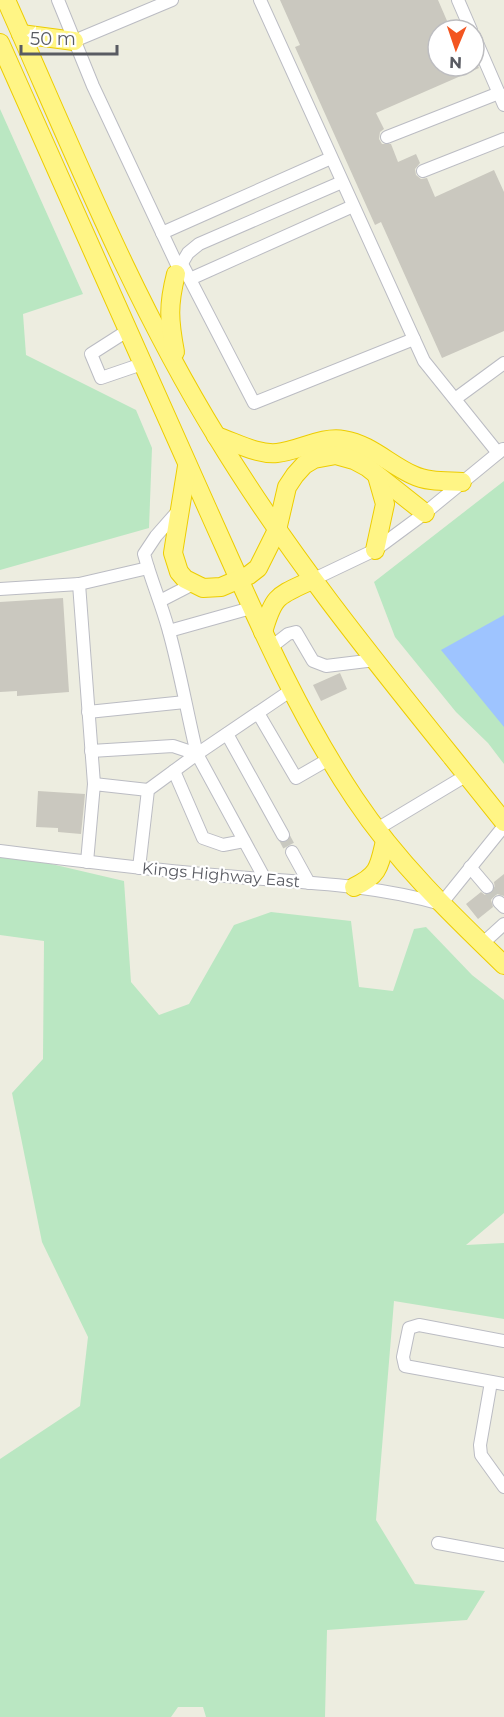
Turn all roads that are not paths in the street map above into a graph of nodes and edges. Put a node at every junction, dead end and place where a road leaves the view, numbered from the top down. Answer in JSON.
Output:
{"nodes":[{"id":1,"x":6,"y":0,"type":"edge"},
{"id":2,"x":58,"y":0,"type":"edge"},
{"id":3,"x":172,"y":0,"type":"edge"},
{"id":4,"x":260,"y":0,"type":"edge"},
{"id":5,"x":459,"y":0,"type":"edge"},
{"id":6,"x":466,"y":18,"type":"edge"},
{"id":7,"x":21,"y":34,"type":"junction"},
{"id":8,"x":74,"y":40,"type":"junction"},
{"id":9,"x":0,"y":43,"type":"edge"},
{"id":10,"x":486,"y":63,"type":"edge"},
{"id":11,"x":499,"y":93,"type":"junction"},
{"id":12,"x":504,"y":105,"type":"edge"},
{"id":13,"x":387,"y":137,"type":"dead end"},
{"id":14,"x":504,"y":139,"type":"edge"},
{"id":15,"x":332,"y":158,"type":"junction"},
{"id":16,"x":423,"y":171,"type":"dead end"},
{"id":17,"x":342,"y":182,"type":"junction"},
{"id":18,"x":353,"y":206,"type":"junction"},
{"id":19,"x":162,"y":233,"type":"junction"},
{"id":20,"x":182,"y":271,"type":"junction"},
{"id":21,"x":127,"y":331,"type":"junction"},
{"id":22,"x":414,"y":339,"type":"junction"},
{"id":23,"x":504,"y":363,"type":"edge"},
{"id":24,"x":142,"y":364,"type":"junction"},
{"id":25,"x":179,"y":371,"type":"junction"},
{"id":26,"x":455,"y":399,"type":"junction"},
{"id":27,"x":216,"y":436,"type":"junction"},
{"id":28,"x":501,"y":450,"type":"edge"},
{"id":29,"x":187,"y":466,"type":"junction"},
{"id":30,"x":377,"y":476,"type":"junction"},
{"id":31,"x":462,"y":482,"type":"junction"},
{"id":32,"x":179,"y":510,"type":"junction"},
{"id":33,"x":425,"y":513,"type":"junction"},
{"id":34,"x":277,"y":530,"type":"junction"},
{"id":35,"x":375,"y":550,"type":"junction"},
{"id":36,"x":148,"y":568,"type":"junction"},
{"id":37,"x":238,"y":579,"type":"junction"},
{"id":38,"x":312,"y":580,"type":"junction"},
{"id":39,"x":79,"y":584,"type":"junction"},
{"id":40,"x":193,"y":584,"type":"junction"},
{"id":41,"x":0,"y":589,"type":"edge"},
{"id":42,"x":160,"y":601,"type":"junction"},
{"id":43,"x":251,"y":608,"type":"junction"},
{"id":44,"x":169,"y":631,"type":"junction"},
{"id":45,"x":266,"y":640,"type":"junction"},
{"id":46,"x":375,"y":660,"type":"junction"},
{"id":47,"x":290,"y":691,"type":"junction"},
{"id":48,"x":185,"y":702,"type":"junction"},
{"id":49,"x":88,"y":712,"type":"junction"},
{"id":50,"x":258,"y":713,"type":"junction"},
{"id":51,"x":227,"y":734,"type":"junction"},
{"id":52,"x":91,"y":751,"type":"junction"},
{"id":53,"x":196,"y":754,"type":"junction"},
{"id":54,"x":329,"y":759,"type":"junction"},
{"id":55,"x":174,"y":771,"type":"junction"},
{"id":56,"x":466,"y":775,"type":"junction"},
{"id":57,"x":94,"y":784,"type":"junction"},
{"id":58,"x":148,"y":790,"type":"junction"},
{"id":59,"x":504,"y":824,"type":"edge"},
{"id":60,"x":283,"y":835,"type":"tunnel mouth"},
{"id":61,"x":381,"y":835,"type":"junction"},
{"id":62,"x":244,"y":841,"type":"junction"},
{"id":63,"x":0,"y":851,"type":"edge"},
{"id":64,"x":292,"y":852,"type":"tunnel mouth"},
{"id":65,"x":87,"y":862,"type":"junction"},
{"id":66,"x":470,"y":867,"type":"junction"},
{"id":67,"x":139,"y":868,"type":"junction"},
{"id":68,"x":265,"y":879,"type":"junction"},
{"id":69,"x":309,"y":883,"type":"junction"},
{"id":70,"x":354,"y":887,"type":"junction"},
{"id":71,"x":487,"y":887,"type":"tunnel mouth"},
{"id":72,"x":441,"y":904,"type":"junction"},
{"id":73,"x":504,"y":924,"type":"edge"},
{"id":74,"x":482,"y":944,"type":"junction"},
{"id":75,"x":504,"y":965,"type":"edge"},
{"id":76,"x":504,"y":1341,"type":"edge"},
{"id":77,"x":498,"y":1383,"type":"edge"},
{"id":78,"x":504,"y":1487,"type":"edge"},
{"id":79,"x":438,"y":1543,"type":"dead end"},
{"id":80,"x":504,"y":1555,"type":"edge"}],
"edges":[{"from":1,"to":7,"type":"highway"},
{"from":2,"to":8,"type":"street"},
{"from":3,"to":8,"type":"street"},
{"from":4,"to":15,"type":"street"},
{"from":5,"to":6,"type":"street"},
{"from":7,"to":8,"type":"highway"},
{"from":7,"to":25,"type":"highway"},
{"from":8,"to":19,"type":"street"},
{"from":9,"to":21,"type":"highway"},
{"from":10,"to":11,"type":"street"},
{"from":11,"to":12,"type":"street"},
{"from":11,"to":13,"type":"street"},
{"from":14,"to":16,"type":"street"},
{"from":15,"to":17,"type":"street"},
{"from":15,"to":19,"type":"street"},
{"from":17,"to":18,"type":"street"},
{"from":17,"to":20,"type":"street"},
{"from":18,"to":20,"type":"street"},
{"from":18,"to":22,"type":"street"},
{"from":19,"to":20,"type":"street"},
{"from":20,"to":22,"type":"street"},
{"from":20,"to":25,"type":"highway"},
{"from":21,"to":24,"type":"highway"},
{"from":21,"to":24,"type":"street"},
{"from":22,"to":26,"type":"street"},
{"from":23,"to":26,"type":"street"},
{"from":24,"to":29,"type":"highway"},
{"from":25,"to":27,"type":"highway"},
{"from":26,"to":28,"type":"street"},
{"from":27,"to":31,"type":"highway"},
{"from":27,"to":34,"type":"highway"},
{"from":28,"to":31,"type":"street"},
{"from":29,"to":32,"type":"highway"},
{"from":29,"to":37,"type":"highway"},
{"from":30,"to":33,"type":"highway"},
{"from":30,"to":34,"type":"highway"},
{"from":30,"to":35,"type":"highway"},
{"from":31,"to":33,"type":"street"},
{"from":32,"to":36,"type":"street"},
{"from":32,"to":40,"type":"highway"},
{"from":33,"to":35,"type":"street"},
{"from":34,"to":37,"type":"highway"},
{"from":34,"to":38,"type":"highway"},
{"from":35,"to":38,"type":"street"},
{"from":36,"to":39,"type":"street"},
{"from":36,"to":42,"type":"street"},
{"from":37,"to":40,"type":"highway"},
{"from":37,"to":43,"type":"highway"},
{"from":38,"to":45,"type":"highway"},
{"from":38,"to":46,"type":"highway"},
{"from":39,"to":41,"type":"street"},
{"from":39,"to":49,"type":"street"},
{"from":40,"to":42,"type":"street"},
{"from":42,"to":44,"type":"street"},
{"from":43,"to":44,"type":"street"},
{"from":43,"to":45,"type":"highway"},
{"from":44,"to":48,"type":"street"},
{"from":45,"to":46,"type":"street"},
{"from":45,"to":47,"type":"highway"},
{"from":46,"to":56,"type":"highway"},
{"from":47,"to":50,"type":"street"},
{"from":47,"to":54,"type":"highway"},
{"from":48,"to":49,"type":"street"},
{"from":48,"to":53,"type":"street"},
{"from":49,"to":52,"type":"street"},
{"from":50,"to":51,"type":"street"},
{"from":50,"to":54,"type":"street"},
{"from":51,"to":53,"type":"street"},
{"from":51,"to":60,"type":"street"},
{"from":52,"to":53,"type":"street"},
{"from":52,"to":57,"type":"street"},
{"from":53,"to":55,"type":"street"},
{"from":53,"to":62,"type":"street"},
{"from":54,"to":61,"type":"highway"},
{"from":55,"to":58,"type":"street"},
{"from":55,"to":62,"type":"street"},
{"from":56,"to":59,"type":"highway"},
{"from":56,"to":61,"type":"street"},
{"from":57,"to":58,"type":"street"},
{"from":57,"to":65,"type":"street"},
{"from":58,"to":67,"type":"street"},
{"from":59,"to":66,"type":"street"},
{"from":61,"to":70,"type":"highway"},
{"from":61,"to":72,"type":"highway"},
{"from":62,"to":68,"type":"street"},
{"from":63,"to":65,"type":"street","name":"Kings Highway East"},
{"from":64,"to":69,"type":"street"},
{"from":65,"to":67,"type":"street","name":"Kings Highway East"},
{"from":66,"to":71,"type":"street"},
{"from":66,"to":72,"type":"street"},
{"from":67,"to":68,"type":"street","name":"Kings Highway East"},
{"from":68,"to":69,"type":"street","name":"Kings Highway East"},
{"from":69,"to":70,"type":"street","name":"Kings Highway East"},
{"from":70,"to":72,"type":"street","name":"Kings Highway East"},
{"from":72,"to":74,"type":"highway"},
{"from":73,"to":74,"type":"street"},
{"from":74,"to":75,"type":"highway"},
{"from":76,"to":77,"type":"street"},
{"from":77,"to":78,"type":"street"},
{"from":79,"to":80,"type":"street"}]}
